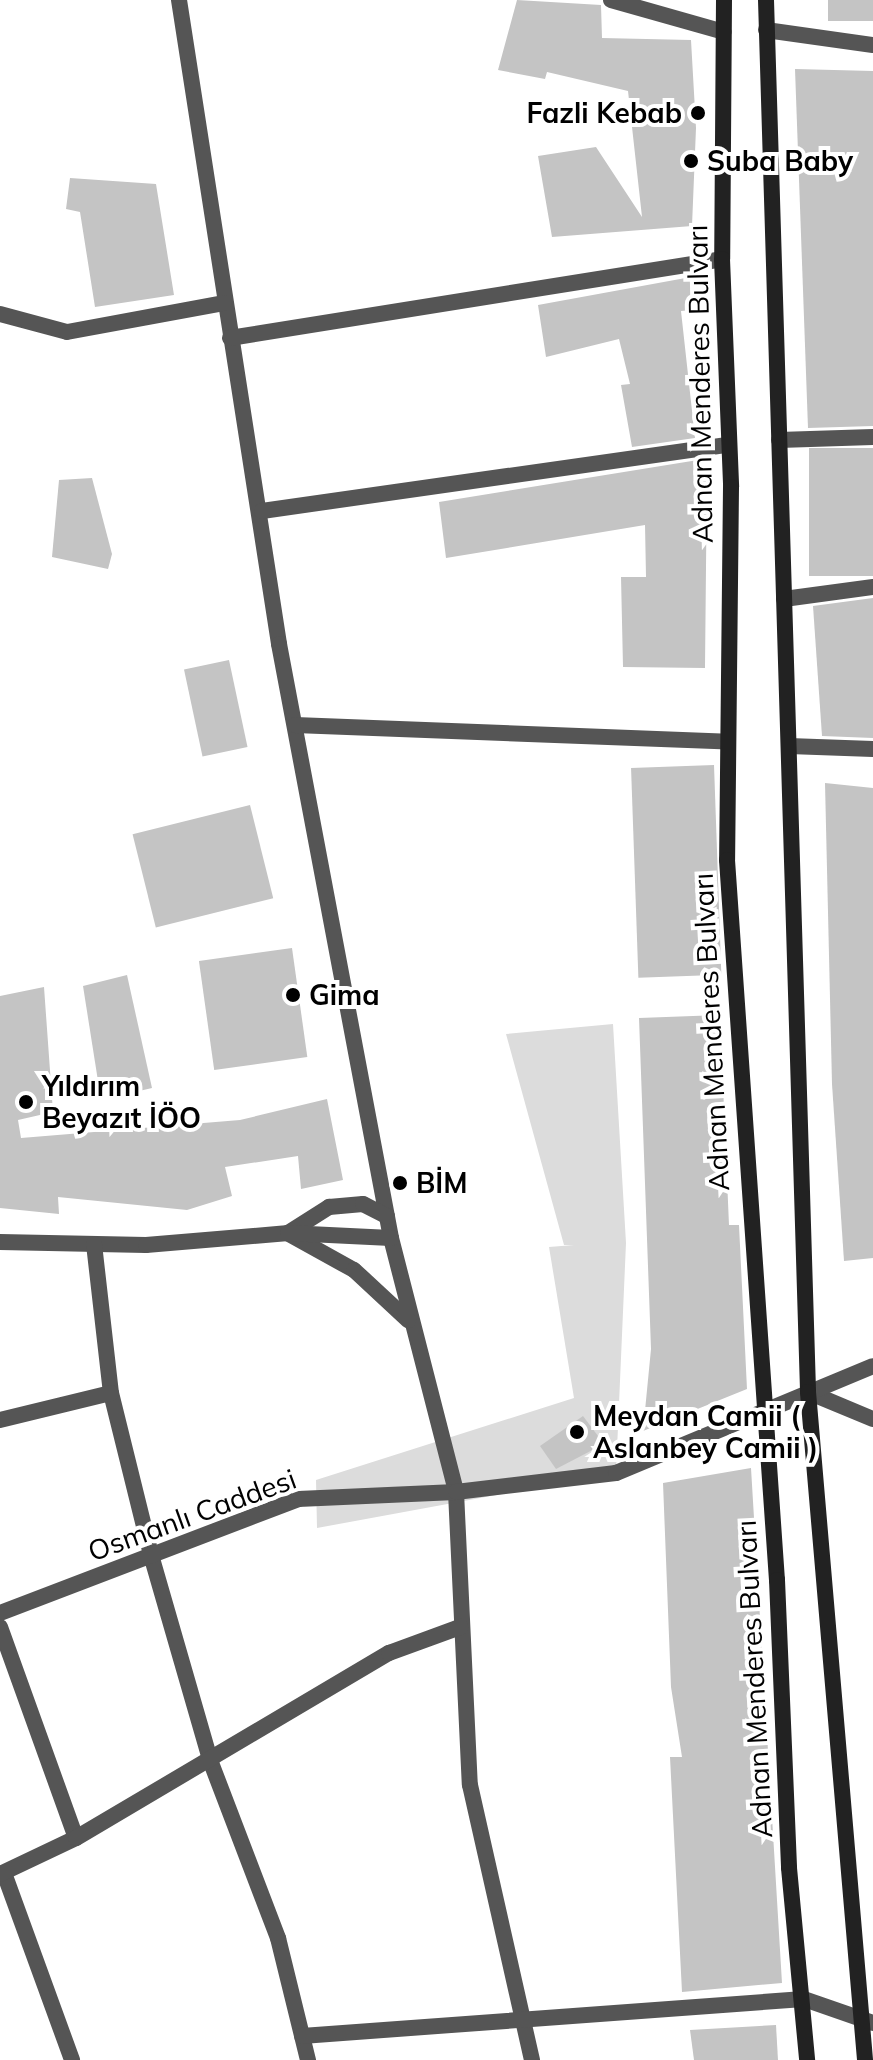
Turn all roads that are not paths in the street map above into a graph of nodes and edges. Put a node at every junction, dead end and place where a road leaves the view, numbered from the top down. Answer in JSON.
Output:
{"nodes":[{"id":1,"x":179,"y":0,"type":"edge"},
{"id":2,"x":611,"y":0,"type":"edge"},
{"id":3,"x":724,"y":0,"type":"edge"},
{"id":4,"x":766,"y":0,"type":"edge"},
{"id":5,"x":766,"y":30,"type":"junction"},
{"id":6,"x":724,"y":32,"type":"junction"},
{"id":7,"x":873,"y":45,"type":"edge"},
{"id":8,"x":722,"y":259,"type":"junction"},
{"id":9,"x":223,"y":303,"type":"junction"},
{"id":10,"x":0,"y":314,"type":"edge"},
{"id":11,"x":230,"y":338,"type":"junction"},
{"id":12,"x":873,"y":437,"type":"edge"},
{"id":13,"x":779,"y":440,"type":"junction"},
{"id":14,"x":725,"y":445,"type":"junction"},
{"id":15,"x":262,"y":511,"type":"junction"},
{"id":16,"x":873,"y":587,"type":"edge"},
{"id":17,"x":784,"y":599,"type":"junction"},
{"id":18,"x":295,"y":725,"type":"junction"},
{"id":19,"x":728,"y":742,"type":"junction"},
{"id":20,"x":789,"y":746,"type":"junction"},
{"id":21,"x":873,"y":749,"type":"edge"},
{"id":22,"x":387,"y":1216,"type":"junction"},
{"id":23,"x":288,"y":1233,"type":"junction"},
{"id":24,"x":391,"y":1238,"type":"junction"},
{"id":25,"x":0,"y":1242,"type":"edge"},
{"id":26,"x":94,"y":1244,"type":"junction"},
{"id":27,"x":413,"y":1326,"type":"junction"},
{"id":28,"x":873,"y":1366,"type":"edge"},
{"id":29,"x":808,"y":1392,"type":"junction"},
{"id":30,"x":111,"y":1393,"type":"junction"},
{"id":31,"x":764,"y":1409,"type":"junction"},
{"id":32,"x":873,"y":1419,"type":"edge"},
{"id":33,"x":0,"y":1420,"type":"edge"},
{"id":34,"x":456,"y":1492,"type":"junction"},
{"id":35,"x":151,"y":1555,"type":"junction"},
{"id":36,"x":0,"y":1613,"type":"edge"},
{"id":37,"x":0,"y":1627,"type":"edge"},
{"id":38,"x":460,"y":1627,"type":"junction"},
{"id":39,"x":210,"y":1760,"type":"junction"},
{"id":40,"x":76,"y":1838,"type":"junction"},
{"id":41,"x":2,"y":1874,"type":"edge"},
{"id":42,"x":804,"y":1999,"type":"junction"},
{"id":43,"x":522,"y":2016,"type":"junction"},
{"id":44,"x":868,"y":2023,"type":"edge"},
{"id":45,"x":302,"y":2036,"type":"junction"},
{"id":46,"x":72,"y":2060,"type":"edge"},
{"id":47,"x":308,"y":2060,"type":"edge"},
{"id":48,"x":532,"y":2060,"type":"edge"},
{"id":49,"x":807,"y":2060,"type":"edge"},
{"id":50,"x":865,"y":2060,"type":"edge"}],
"edges":[{"from":1,"to":9,"type":"street"},
{"from":2,"to":6,"type":"street"},
{"from":3,"to":6,"type":"main road","name":"Adnan Menderes Bulvarı"},
{"from":4,"to":5,"type":"main road"},
{"from":5,"to":7,"type":"street"},
{"from":5,"to":13,"type":"main road"},
{"from":6,"to":8,"type":"main road","name":"Adnan Menderes Bulvarı"},
{"from":8,"to":11,"type":"street"},
{"from":8,"to":14,"type":"main road","name":"Adnan Menderes Bulvarı"},
{"from":9,"to":10,"type":"street"},
{"from":9,"to":11,"type":"street"},
{"from":11,"to":15,"type":"street"},
{"from":12,"to":13,"type":"street"},
{"from":13,"to":17,"type":"main road"},
{"from":14,"to":15,"type":"street"},
{"from":14,"to":19,"type":"main road","name":"Adnan Menderes Bulvarı"},
{"from":15,"to":18,"type":"street"},
{"from":16,"to":17,"type":"street"},
{"from":17,"to":20,"type":"main road"},
{"from":18,"to":19,"type":"street"},
{"from":18,"to":22,"type":"street"},
{"from":19,"to":31,"type":"main road","name":"Adnan Menderes Bulvarı"},
{"from":20,"to":21,"type":"street"},
{"from":20,"to":29,"type":"main road"},
{"from":22,"to":23,"type":"street"},
{"from":22,"to":24,"type":"street"},
{"from":23,"to":24,"type":"street"},
{"from":23,"to":26,"type":"street"},
{"from":23,"to":27,"type":"street"},
{"from":24,"to":27,"type":"street"},
{"from":25,"to":26,"type":"street"},
{"from":26,"to":30,"type":"street"},
{"from":27,"to":34,"type":"street"},
{"from":28,"to":29,"type":"street","name":"Osmanlı Caddesi"},
{"from":29,"to":31,"type":"street","name":"Osmanlı Caddesi"},
{"from":29,"to":32,"type":"street"},
{"from":29,"to":44,"type":"main road"},
{"from":30,"to":33,"type":"street"},
{"from":30,"to":35,"type":"street"},
{"from":31,"to":34,"type":"street","name":"Osmanlı Caddesi"},
{"from":31,"to":42,"type":"main road","name":"Adnan Menderes Bulvarı"},
{"from":34,"to":35,"type":"street","name":"Osmanlı Caddesi"},
{"from":34,"to":38,"type":"street"},
{"from":35,"to":36,"type":"street","name":"Osmanlı Caddesi"},
{"from":35,"to":39,"type":"street"},
{"from":37,"to":40,"type":"street"},
{"from":38,"to":39,"type":"street"},
{"from":38,"to":43,"type":"street"},
{"from":39,"to":40,"type":"street"},
{"from":39,"to":45,"type":"street"},
{"from":40,"to":41,"type":"street"},
{"from":41,"to":46,"type":"street"},
{"from":42,"to":43,"type":"street"},
{"from":42,"to":44,"type":"street"},
{"from":42,"to":49,"type":"main road","name":"Adnan Menderes Bulvarı"},
{"from":43,"to":45,"type":"street"},
{"from":43,"to":48,"type":"street"},
{"from":44,"to":50,"type":"main road"},
{"from":45,"to":47,"type":"street"}]}
